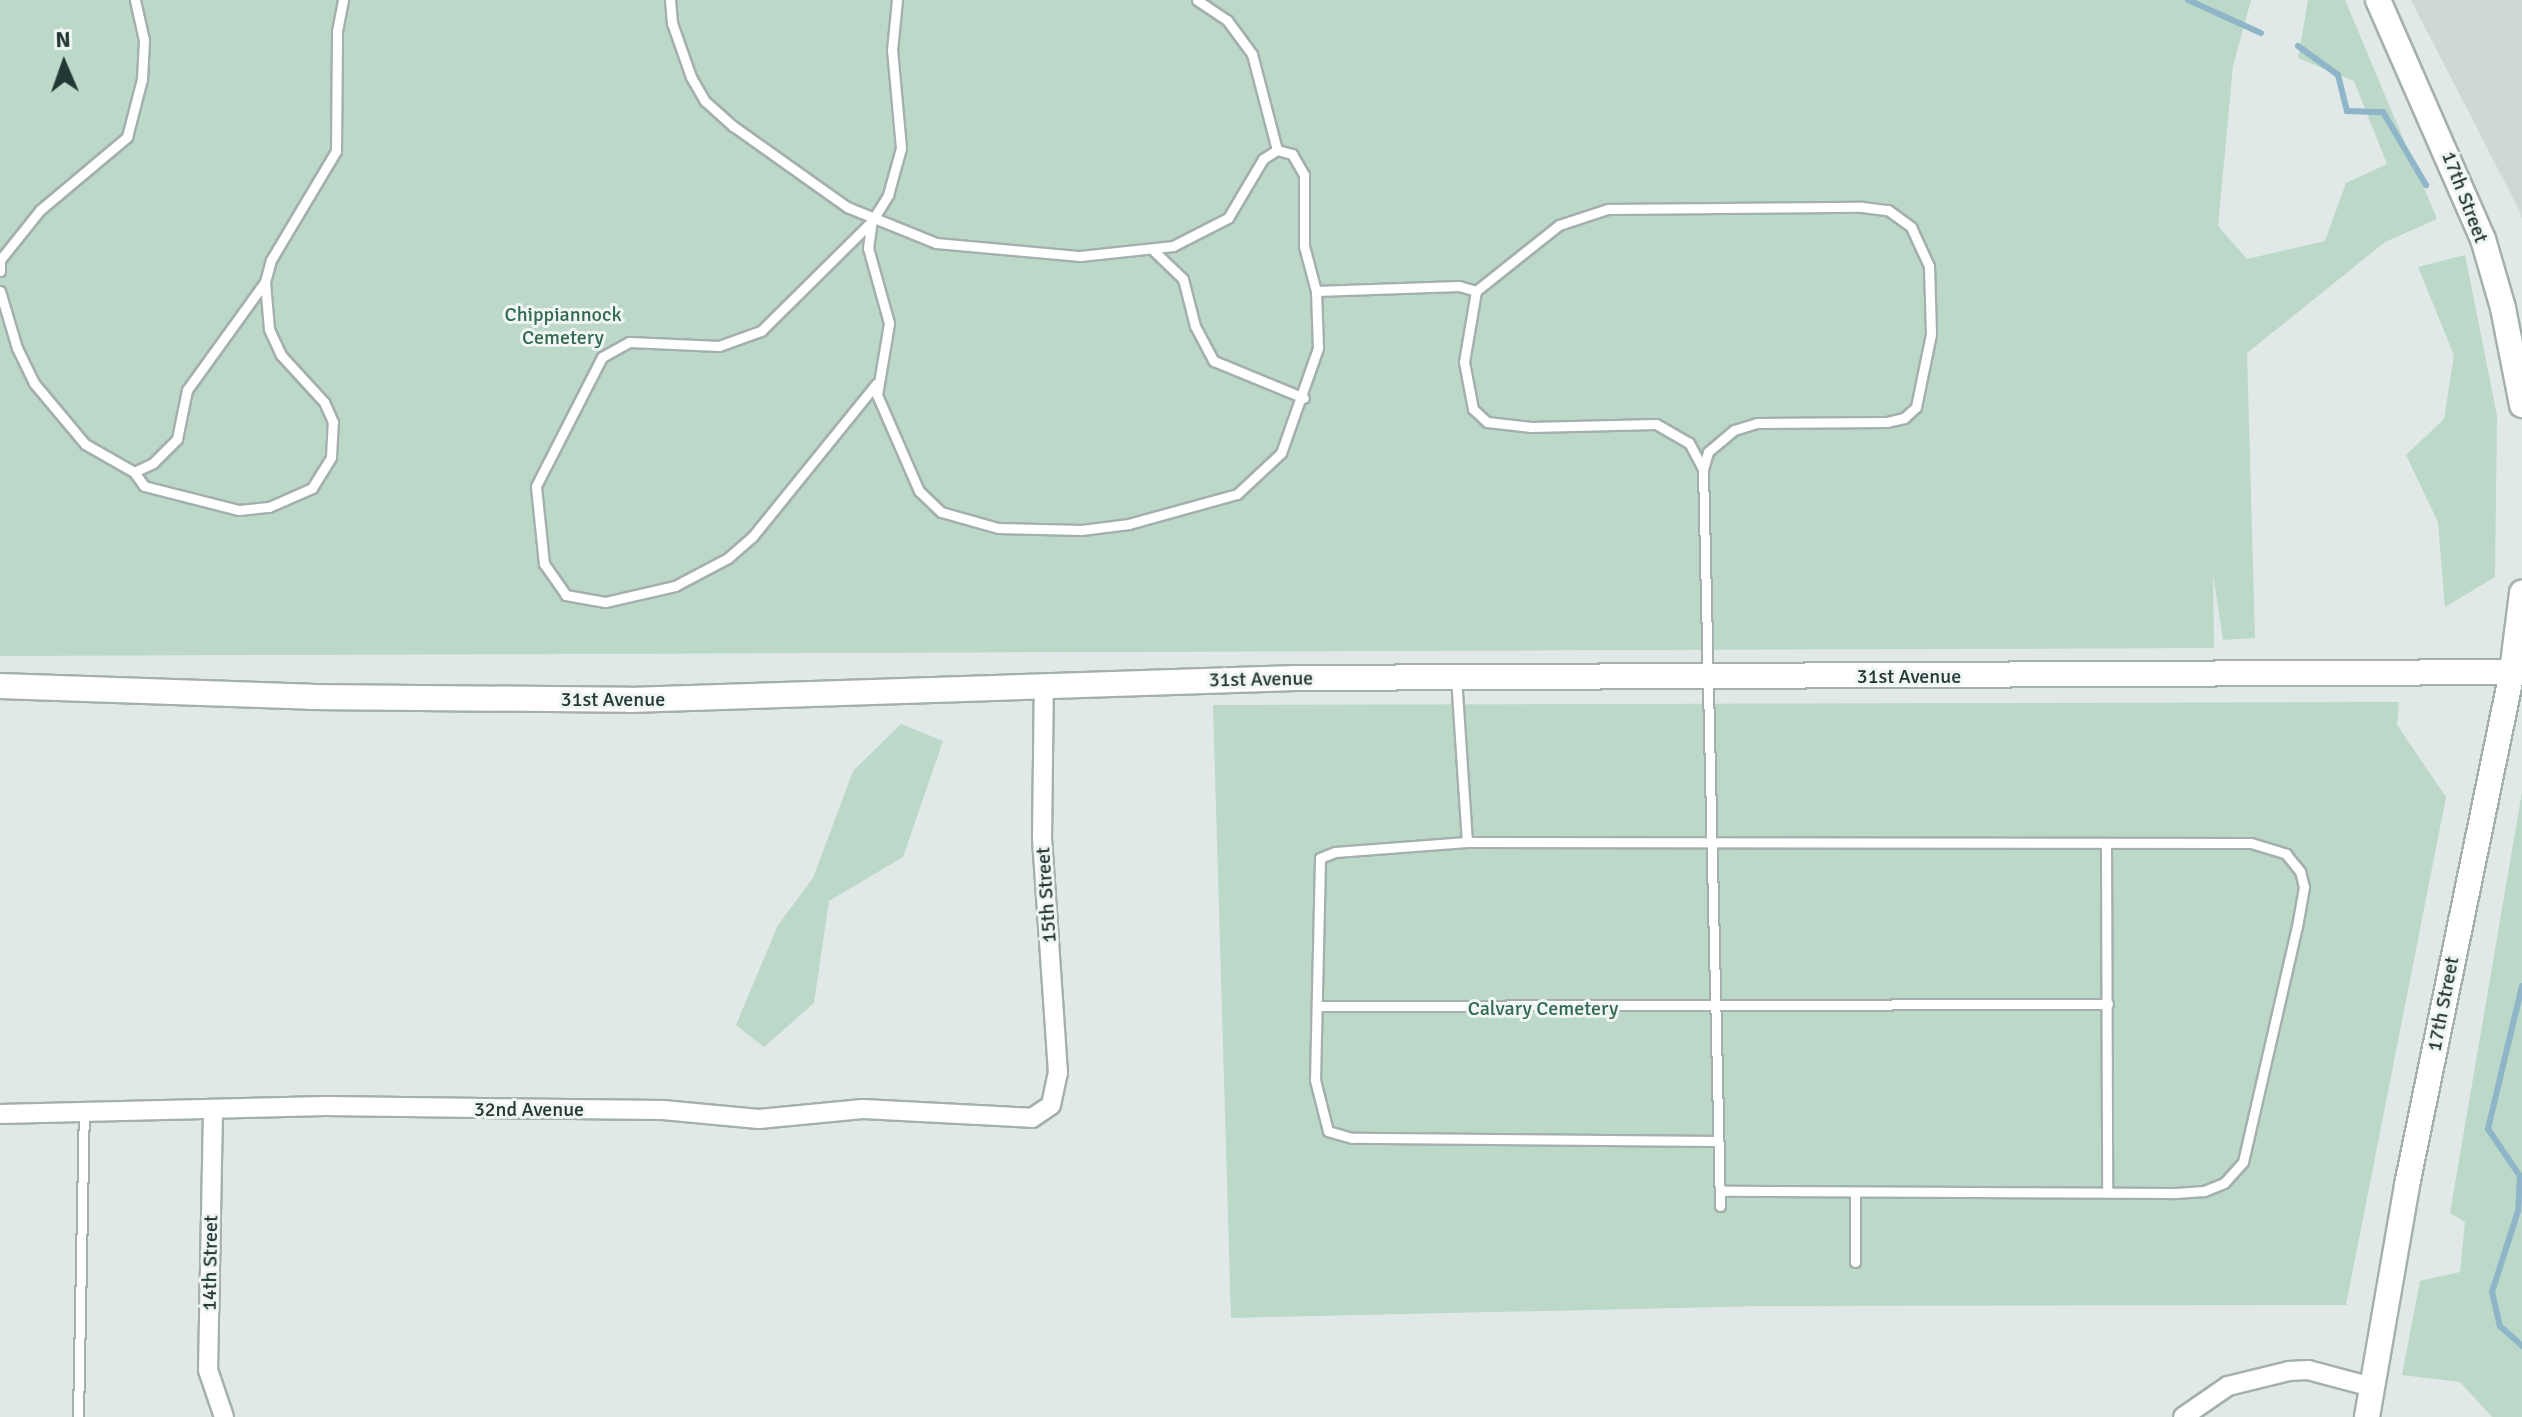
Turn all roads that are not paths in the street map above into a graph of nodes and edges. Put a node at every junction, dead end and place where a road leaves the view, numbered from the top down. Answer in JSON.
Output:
{"nodes":[{"id":1,"x":135,"y":0,"type":"edge"},
{"id":2,"x":343,"y":0,"type":"edge"},
{"id":3,"x":670,"y":0,"type":"edge"},
{"id":4,"x":897,"y":0,"type":"edge"},
{"id":5,"x":1197,"y":0,"type":"edge"},
{"id":6,"x":2378,"y":0,"type":"edge"},
{"id":7,"x":1277,"y":150,"type":"junction"},
{"id":8,"x":872,"y":221,"type":"junction"},
{"id":9,"x":1154,"y":251,"type":"junction"},
{"id":10,"x":0,"y":271,"type":"edge"},
{"id":11,"x":265,"y":282,"type":"junction"},
{"id":12,"x":0,"y":291,"type":"edge"},
{"id":13,"x":1316,"y":291,"type":"junction"},
{"id":14,"x":1476,"y":291,"type":"junction"},
{"id":15,"x":876,"y":384,"type":"junction"},
{"id":16,"x":1304,"y":398,"type":"junction"},
{"id":17,"x":2522,"y":405,"type":"edge"},
{"id":18,"x":1703,"y":469,"type":"junction"},
{"id":19,"x":134,"y":472,"type":"junction"},
{"id":20,"x":2522,"y":593,"type":"edge"},
{"id":21,"x":2517,"y":672,"type":"edge"},
{"id":22,"x":1705,"y":676,"type":"junction"},
{"id":23,"x":1456,"y":677,"type":"junction"},
{"id":24,"x":1044,"y":685,"type":"junction"},
{"id":25,"x":0,"y":686,"type":"edge"},
{"id":26,"x":1467,"y":842,"type":"junction"},
{"id":27,"x":2106,"y":843,"type":"junction"},
{"id":28,"x":1715,"y":845,"type":"junction"},
{"id":29,"x":2108,"y":1004,"type":"junction"},
{"id":30,"x":1319,"y":1006,"type":"junction"},
{"id":31,"x":1714,"y":1006,"type":"junction"},
{"id":32,"x":1051,"y":1105,"type":"joint"},
{"id":33,"x":213,"y":1111,"type":"junction"},
{"id":34,"x":84,"y":1113,"type":"junction"},
{"id":35,"x":0,"y":1114,"type":"edge"},
{"id":36,"x":1718,"y":1141,"type":"junction"},
{"id":37,"x":1720,"y":1191,"type":"junction"},
{"id":38,"x":2107,"y":1192,"type":"junction"},
{"id":39,"x":1855,"y":1194,"type":"junction"},
{"id":40,"x":1720,"y":1206,"type":"dead end"},
{"id":41,"x":1855,"y":1262,"type":"dead end"},
{"id":42,"x":2372,"y":1387,"type":"junction"},
{"id":43,"x":221,"y":1415,"type":"edge"},
{"id":44,"x":78,"y":1417,"type":"edge"},
{"id":45,"x":2183,"y":1417,"type":"edge"},
{"id":46,"x":2367,"y":1417,"type":"edge"}],
"edges":[{"from":1,"to":10,"type":"lane"},
{"from":2,"to":11,"type":"lane"},
{"from":3,"to":8,"type":"lane"},
{"from":4,"to":8,"type":"lane"},
{"from":5,"to":7,"type":"lane"},
{"from":6,"to":17,"type":"street","name":"17th Street"},
{"from":7,"to":9,"type":"lane"},
{"from":7,"to":13,"type":"lane"},
{"from":8,"to":9,"type":"lane"},
{"from":8,"to":15,"type":"lane"},
{"from":8,"to":15,"type":"lane"},
{"from":9,"to":16,"type":"lane"},
{"from":11,"to":19,"type":"lane"},
{"from":11,"to":19,"type":"lane"},
{"from":12,"to":19,"type":"lane"},
{"from":13,"to":14,"type":"lane"},
{"from":13,"to":16,"type":"lane"},
{"from":14,"to":18,"type":"lane"},
{"from":14,"to":18,"type":"lane"},
{"from":15,"to":16,"type":"lane"},
{"from":18,"to":22,"type":"lane"},
{"from":20,"to":21,"type":"street","name":"17th Street"},
{"from":21,"to":22,"type":"street","name":"31st Avenue"},
{"from":21,"to":42,"type":"street","name":"17th Street"},
{"from":22,"to":23,"type":"street","name":"31st Avenue"},
{"from":22,"to":28,"type":"lane"},
{"from":23,"to":24,"type":"street","name":"31st Avenue"},
{"from":23,"to":26,"type":"lane"},
{"from":24,"to":25,"type":"street","name":"31st Avenue"},
{"from":24,"to":32,"type":"street","name":"15th Street"},
{"from":26,"to":28,"type":"lane"},
{"from":26,"to":30,"type":"lane"},
{"from":27,"to":28,"type":"lane"},
{"from":27,"to":29,"type":"lane"},
{"from":27,"to":38,"type":"lane"},
{"from":28,"to":31,"type":"lane"},
{"from":29,"to":31,"type":"lane"},
{"from":29,"to":38,"type":"lane"},
{"from":30,"to":31,"type":"lane"},
{"from":30,"to":36,"type":"lane"},
{"from":31,"to":36,"type":"lane"},
{"from":32,"to":33,"type":"street","name":"32nd Avenue"},
{"from":33,"to":34,"type":"street","name":"32nd Avenue"},
{"from":33,"to":43,"type":"street","name":"14th Street"},
{"from":34,"to":35,"type":"street","name":"32nd Avenue"},
{"from":34,"to":44,"type":"lane"},
{"from":36,"to":37,"type":"lane"},
{"from":37,"to":39,"type":"lane"},
{"from":37,"to":40,"type":"lane"},
{"from":38,"to":39,"type":"lane"},
{"from":39,"to":41,"type":"lane"},
{"from":42,"to":45,"type":"street"},
{"from":42,"to":46,"type":"street","name":"17th Street"}]}
